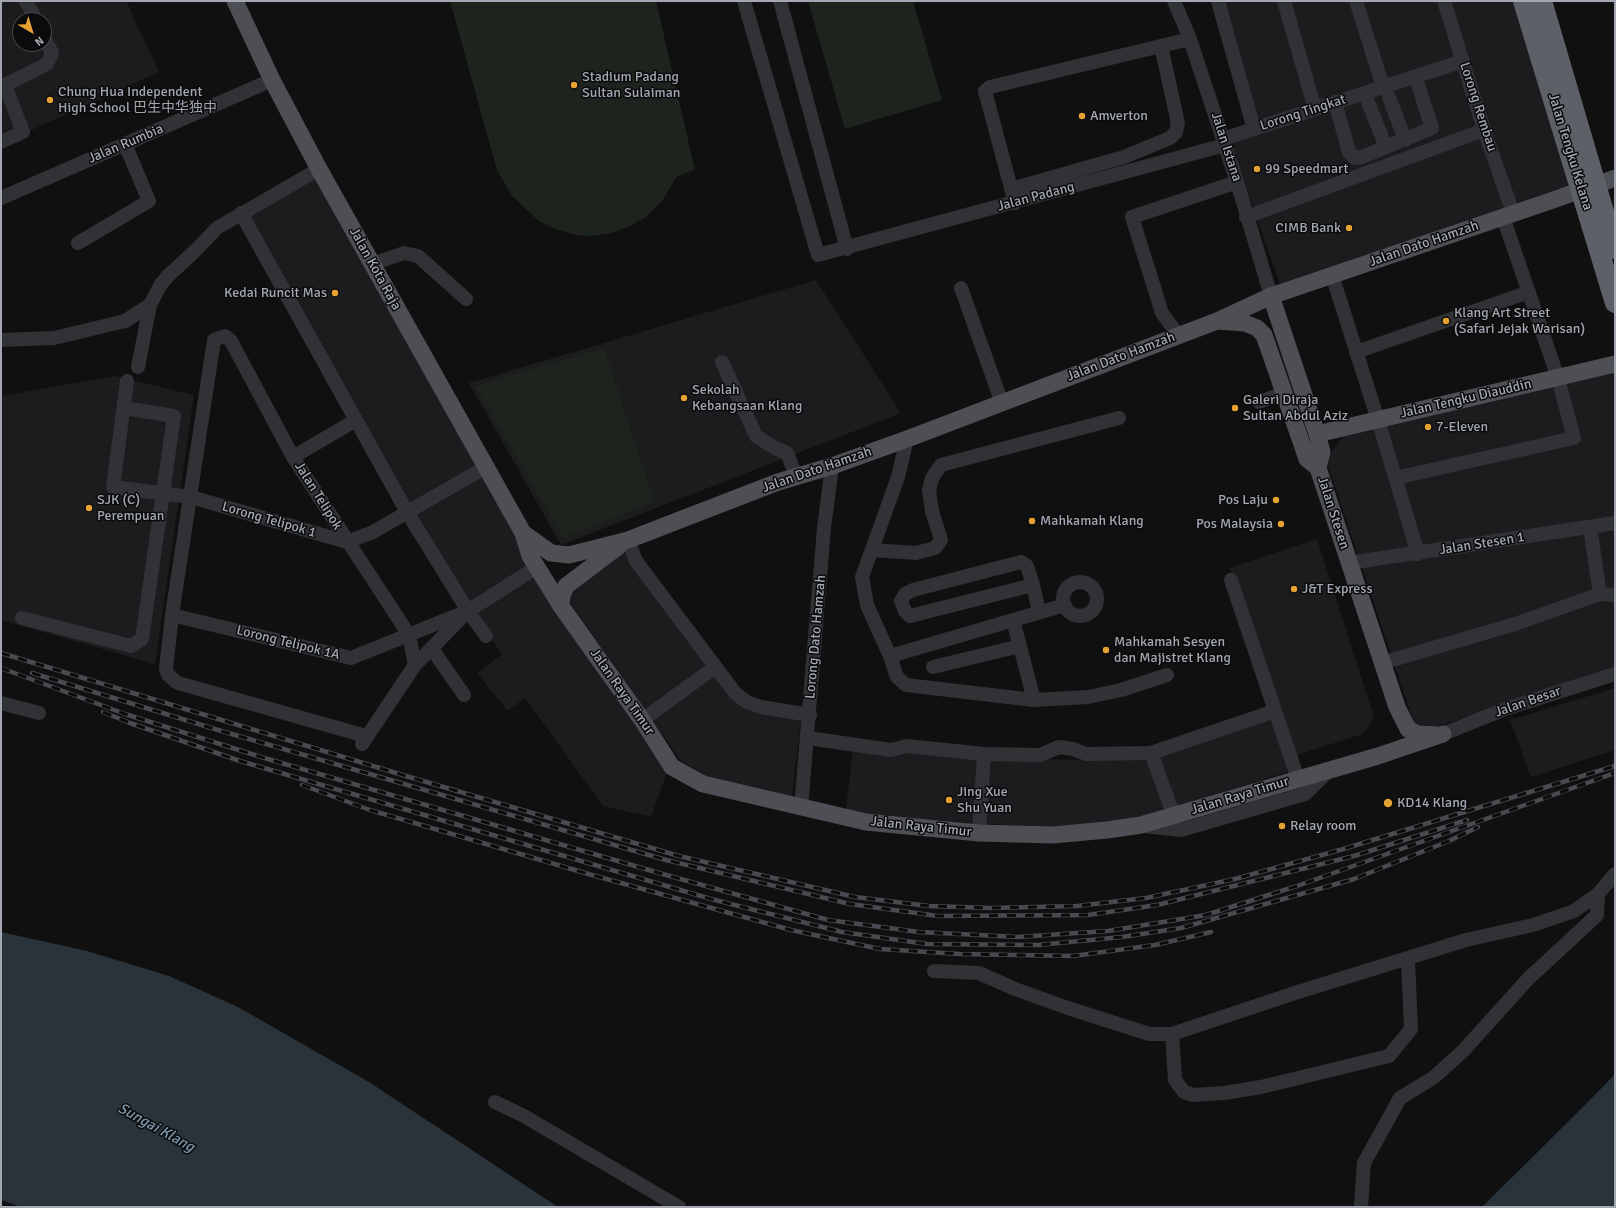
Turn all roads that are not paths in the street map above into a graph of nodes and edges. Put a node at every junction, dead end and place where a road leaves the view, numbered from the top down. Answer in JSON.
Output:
{"nodes":[{"id":1,"x":26,"y":1,"type":"edge"},
{"id":2,"x":235,"y":1,"type":"edge"},
{"id":3,"x":744,"y":1,"type":"edge"},
{"id":4,"x":780,"y":1,"type":"edge"},
{"id":5,"x":1174,"y":1,"type":"edge"},
{"id":6,"x":1218,"y":1,"type":"edge"},
{"id":7,"x":1284,"y":1,"type":"edge"},
{"id":8,"x":1356,"y":1,"type":"edge"},
{"id":9,"x":1444,"y":1,"type":"edge"},
{"id":10,"x":1523,"y":1,"type":"edge"},
{"id":11,"x":1542,"y":1,"type":"edge"},
{"id":12,"x":32,"y":12,"type":"edge"},
{"id":13,"x":1190,"y":39,"type":"junction"},
{"id":14,"x":1161,"y":46,"type":"junction"},
{"id":15,"x":52,"y":52,"type":"edge"},
{"id":16,"x":1463,"y":61,"type":"junction"},
{"id":17,"x":272,"y":80,"type":"junction"},
{"id":18,"x":3,"y":82,"type":"edge"},
{"id":19,"x":1418,"y":85,"type":"dead end"},
{"id":20,"x":1386,"y":92,"type":"junction"},
{"id":21,"x":1335,"y":102,"type":"junction"},
{"id":22,"x":1368,"y":102,"type":"dead end"},
{"id":23,"x":1315,"y":109,"type":"junction"},
{"id":24,"x":1254,"y":129,"type":"junction"},
{"id":25,"x":1484,"y":130,"type":"junction"},
{"id":26,"x":1404,"y":140,"type":"junction"},
{"id":27,"x":1,"y":142,"type":"edge"},
{"id":28,"x":1224,"y":142,"type":"junction"},
{"id":29,"x":126,"y":144,"type":"junction"},
{"id":30,"x":1386,"y":147,"type":"junction"},
{"id":31,"x":319,"y":170,"type":"junction"},
{"id":32,"x":1237,"y":182,"type":"junction"},
{"id":33,"x":1598,"y":183,"type":"edge"},
{"id":34,"x":1013,"y":196,"type":"junction"},
{"id":35,"x":1,"y":198,"type":"edge"},
{"id":36,"x":241,"y":213,"type":"junction"},
{"id":37,"x":1508,"y":215,"type":"junction"},
{"id":38,"x":1246,"y":217,"type":"junction"},
{"id":39,"x":78,"y":243,"type":"dead end"},
{"id":40,"x":847,"y":249,"type":"junction"},
{"id":41,"x":1615,"y":249,"type":"edge"},
{"id":42,"x":372,"y":264,"type":"junction"},
{"id":43,"x":1332,"y":275,"type":"junction"},
{"id":44,"x":961,"y":288,"type":"dead end"},
{"id":45,"x":1528,"y":292,"type":"junction"},
{"id":46,"x":1271,"y":296,"type":"junction"},
{"id":47,"x":466,"y":299,"type":"dead end"},
{"id":48,"x":1615,"y":303,"type":"edge"},
{"id":49,"x":150,"y":305,"type":"junction"},
{"id":50,"x":1217,"y":321,"type":"junction"},
{"id":51,"x":1178,"y":336,"type":"junction"},
{"id":52,"x":1,"y":340,"type":"edge"},
{"id":53,"x":1356,"y":352,"type":"junction"},
{"id":54,"x":722,"y":362,"type":"dead end"},
{"id":55,"x":1615,"y":364,"type":"edge"},
{"id":56,"x":138,"y":367,"type":"dead end"},
{"id":57,"x":1558,"y":378,"type":"junction"},
{"id":58,"x":127,"y":381,"type":"dead end"},
{"id":59,"x":1284,"y":393,"type":"junction"},
{"id":60,"x":1259,"y":402,"type":"dead end"},
{"id":61,"x":1002,"y":403,"type":"junction"},
{"id":62,"x":124,"y":408,"type":"junction"},
{"id":63,"x":1119,"y":418,"type":"dead end"},
{"id":64,"x":356,"y":420,"type":"junction"},
{"id":65,"x":1378,"y":420,"type":"junction"},
{"id":66,"x":1317,"y":434,"type":"junction"},
{"id":67,"x":907,"y":439,"type":"junction"},
{"id":68,"x":293,"y":458,"type":"junction"},
{"id":69,"x":832,"y":466,"type":"junction"},
{"id":70,"x":486,"y":467,"type":"junction"},
{"id":71,"x":1318,"y":468,"type":"junction"},
{"id":72,"x":796,"y":476,"type":"junction"},
{"id":73,"x":1395,"y":478,"type":"junction"},
{"id":74,"x":163,"y":493,"type":"junction"},
{"id":75,"x":191,"y":497,"type":"junction"},
{"id":76,"x":407,"y":512,"type":"junction"},
{"id":77,"x":1615,"y":523,"type":"edge"},
{"id":78,"x":1590,"y":527,"type":"junction"},
{"id":79,"x":523,"y":532,"type":"junction"},
{"id":80,"x":628,"y":540,"type":"junction"},
{"id":81,"x":347,"y":542,"type":"junction"},
{"id":82,"x":872,"y":550,"type":"junction"},
{"id":83,"x":1418,"y":554,"type":"junction"},
{"id":84,"x":1349,"y":563,"type":"junction"},
{"id":85,"x":537,"y":567,"type":"junction"},
{"id":86,"x":1231,"y":580,"type":"dead end"},
{"id":87,"x":1033,"y":585,"type":"junction"},
{"id":88,"x":1600,"y":594,"type":"junction"},
{"id":89,"x":1615,"y":596,"type":"edge"},
{"id":90,"x":1065,"y":605,"type":"dead end"},
{"id":91,"x":561,"y":606,"type":"junction"},
{"id":92,"x":468,"y":611,"type":"junction"},
{"id":93,"x":1039,"y":612,"type":"junction"},
{"id":94,"x":172,"y":615,"type":"junction"},
{"id":95,"x":22,"y":618,"type":"dead end"},
{"id":96,"x":1013,"y":620,"type":"junction"},
{"id":97,"x":409,"y":635,"type":"junction"},
{"id":98,"x":486,"y":636,"type":"dead end"},
{"id":99,"x":1020,"y":646,"type":"junction"},
{"id":100,"x":432,"y":648,"type":"junction"},
{"id":101,"x":890,"y":656,"type":"junction"},
{"id":102,"x":1382,"y":663,"type":"junction"},
{"id":103,"x":415,"y":664,"type":"junction"},
{"id":104,"x":933,"y":667,"type":"dead end"},
{"id":105,"x":714,"y":668,"type":"junction"},
{"id":106,"x":1615,"y":674,"type":"edge"},
{"id":107,"x":1167,"y":675,"type":"dead end"},
{"id":108,"x":464,"y":695,"type":"dead end"},
{"id":109,"x":1034,"y":700,"type":"junction"},
{"id":110,"x":1,"y":703,"type":"edge"},
{"id":111,"x":1397,"y":707,"type":"junction"},
{"id":112,"x":1275,"y":711,"type":"junction"},
{"id":113,"x":39,"y":713,"type":"dead end"},
{"id":114,"x":810,"y":714,"type":"junction"},
{"id":115,"x":642,"y":720,"type":"junction"},
{"id":116,"x":1443,"y":734,"type":"junction"},
{"id":117,"x":808,"y":738,"type":"junction"},
{"id":118,"x":1151,"y":753,"type":"junction"},
{"id":119,"x":984,"y":754,"type":"junction"},
{"id":120,"x":1378,"y":756,"type":"junction"},
{"id":121,"x":1330,"y":770,"type":"junction"},
{"id":122,"x":1298,"y":779,"type":"junction"},
{"id":123,"x":801,"y":808,"type":"junction"},
{"id":124,"x":1174,"y":816,"type":"junction"},
{"id":125,"x":1141,"y":825,"type":"junction"},
{"id":126,"x":979,"y":833,"type":"junction"},
{"id":127,"x":1615,"y":874,"type":"edge"},
{"id":128,"x":1598,"y":894,"type":"junction"},
{"id":129,"x":1408,"y":959,"type":"junction"},
{"id":130,"x":934,"y":971,"type":"dead end"},
{"id":131,"x":1172,"y":1034,"type":"junction"},
{"id":132,"x":495,"y":1102,"type":"dead end"},
{"id":133,"x":679,"y":1207,"type":"edge"},
{"id":134,"x":1361,"y":1207,"type":"edge"}],
"edges":[{"from":1,"to":12,"type":"street"},
{"from":2,"to":17,"type":"main road","name":"Jalan Kota Raja"},
{"from":3,"to":40,"type":"street","name":"Jalan Padang"},
{"from":4,"to":40,"type":"street"},
{"from":5,"to":13,"type":"street","name":"Jalan Istana"},
{"from":6,"to":24,"type":"street"},
{"from":7,"to":23,"type":"street"},
{"from":8,"to":20,"type":"street"},
{"from":9,"to":16,"type":"street","name":"Lorong Rembau"},
{"from":10,"to":33,"type":"highway","name":"Jalan Tengku Kelana"},
{"from":11,"to":33,"type":"highway","name":"Jalan Tengku Kelana"},
{"from":13,"to":14,"type":"street"},
{"from":13,"to":28,"type":"street","name":"Jalan Istana"},
{"from":14,"to":34,"type":"street"},
{"from":14,"to":34,"type":"street"},
{"from":15,"to":18,"type":"street"},
{"from":16,"to":20,"type":"street","name":"Lorong Tingkat"},
{"from":16,"to":25,"type":"street","name":"Lorong Rembau"},
{"from":17,"to":29,"type":"street","name":"Jalan Rumbia"},
{"from":17,"to":31,"type":"main road","name":"Jalan Kota Raja"},
{"from":18,"to":27,"type":"street"},
{"from":19,"to":26,"type":"street"},
{"from":20,"to":21,"type":"street","name":"Lorong Tingkat"},
{"from":20,"to":26,"type":"street"},
{"from":21,"to":23,"type":"street","name":"Lorong Tingkat"},
{"from":21,"to":30,"type":"street"},
{"from":22,"to":30,"type":"street"},
{"from":23,"to":24,"type":"street","name":"Lorong Tingkat"},
{"from":24,"to":28,"type":"street","name":"Lorong Tingkat"},
{"from":25,"to":37,"type":"street","name":"Lorong Rembau"},
{"from":25,"to":38,"type":"street"},
{"from":26,"to":30,"type":"street"},
{"from":28,"to":32,"type":"street","name":"Jalan Istana"},
{"from":28,"to":34,"type":"street","name":"Jalan Padang"},
{"from":29,"to":35,"type":"street","name":"Jalan Rumbia"},
{"from":29,"to":39,"type":"street"},
{"from":31,"to":36,"type":"street"},
{"from":31,"to":42,"type":"main road","name":"Jalan Kota Raja"},
{"from":32,"to":38,"type":"street","name":"Jalan Istana"},
{"from":32,"to":51,"type":"street"},
{"from":33,"to":37,"type":"main road","name":"Jalan Dato Hamzah"},
{"from":33,"to":41,"type":"highway","name":"Jalan Tengku Kelana"},
{"from":33,"to":48,"type":"highway","name":"Jalan Tengku Kelana"},
{"from":34,"to":40,"type":"street","name":"Jalan Padang"},
{"from":36,"to":49,"type":"street"},
{"from":36,"to":64,"type":"street"},
{"from":37,"to":43,"type":"main road","name":"Jalan Dato Hamzah"},
{"from":37,"to":45,"type":"street","name":"Lorong Rembau"},
{"from":38,"to":46,"type":"street","name":"Jalan Istana"},
{"from":42,"to":47,"type":"street"},
{"from":42,"to":70,"type":"main road","name":"Jalan Kota Raja"},
{"from":43,"to":46,"type":"main road","name":"Jalan Dato Hamzah"},
{"from":43,"to":53,"type":"street"},
{"from":44,"to":61,"type":"street"},
{"from":45,"to":53,"type":"street"},
{"from":45,"to":57,"type":"street","name":"Lorong Rembau"},
{"from":46,"to":50,"type":"main road","name":"Jalan Dato Hamzah"},
{"from":46,"to":66,"type":"main road","name":"Jalan Stesen"},
{"from":49,"to":52,"type":"street"},
{"from":49,"to":56,"type":"street"},
{"from":50,"to":51,"type":"main road","name":"Jalan Dato Hamzah"},
{"from":50,"to":59,"type":"main road"},
{"from":51,"to":61,"type":"main road","name":"Jalan Dato Hamzah"},
{"from":53,"to":65,"type":"street"},
{"from":54,"to":72,"type":"street"},
{"from":55,"to":57,"type":"main road","name":"Jalan Tengku Diauddin"},
{"from":57,"to":65,"type":"main road","name":"Jalan Tengku Diauddin"},
{"from":57,"to":73,"type":"street","name":"Lorong Rembau"},
{"from":58,"to":62,"type":"street"},
{"from":59,"to":60,"type":"street"},
{"from":59,"to":71,"type":"main road"},
{"from":61,"to":67,"type":"main road","name":"Jalan Dato Hamzah"},
{"from":62,"to":74,"type":"street"},
{"from":62,"to":74,"type":"street","name":"Lorong Telipok 1"},
{"from":63,"to":82,"type":"street"},
{"from":64,"to":68,"type":"street"},
{"from":64,"to":76,"type":"street"},
{"from":65,"to":66,"type":"main road","name":"Jalan Tengku Diauddin"},
{"from":65,"to":73,"type":"street"},
{"from":66,"to":71,"type":"main road","name":"Jalan Stesen"},
{"from":67,"to":69,"type":"main road","name":"Jalan Dato Hamzah"},
{"from":67,"to":82,"type":"street"},
{"from":68,"to":75,"type":"street","name":"Jalan Telipok"},
{"from":68,"to":81,"type":"street","name":"Jalan Telipok"},
{"from":69,"to":72,"type":"main road","name":"Jalan Dato Hamzah"},
{"from":69,"to":114,"type":"street","name":"Lorong Dato Hamzah"},
{"from":70,"to":76,"type":"street"},
{"from":70,"to":79,"type":"main road","name":"Jalan Kota Raja"},
{"from":71,"to":84,"type":"main road","name":"Jalan Stesen"},
{"from":72,"to":80,"type":"main road","name":"Jalan Dato Hamzah"},
{"from":73,"to":83,"type":"street"},
{"from":74,"to":75,"type":"street","name":"Lorong Telipok 1"},
{"from":74,"to":95,"type":"street"},
{"from":75,"to":81,"type":"street","name":"Lorong Telipok 1"},
{"from":75,"to":94,"type":"street"},
{"from":76,"to":81,"type":"street"},
{"from":76,"to":92,"type":"street"},
{"from":77,"to":78,"type":"street","name":"Jalan Stesen 1"},
{"from":78,"to":83,"type":"street","name":"Jalan Stesen 1"},
{"from":78,"to":88,"type":"street"},
{"from":79,"to":80,"type":"main road"},
{"from":79,"to":85,"type":"main road","name":"Jalan Raya Timur"},
{"from":80,"to":91,"type":"main road"},
{"from":80,"to":105,"type":"street"},
{"from":81,"to":97,"type":"street","name":"Jalan Telipok"},
{"from":82,"to":101,"type":"street"},
{"from":83,"to":84,"type":"street","name":"Jalan Stesen 1"},
{"from":84,"to":102,"type":"main road","name":"Jalan Stesen"},
{"from":85,"to":91,"type":"main road","name":"Jalan Raya Timur"},
{"from":85,"to":92,"type":"street"},
{"from":86,"to":112,"type":"street"},
{"from":87,"to":87,"type":"street"},
{"from":87,"to":93,"type":"street"},
{"from":88,"to":89,"type":"street"},
{"from":88,"to":102,"type":"street"},
{"from":90,"to":93,"type":"street"},
{"from":91,"to":115,"type":"main road","name":"Jalan Raya Timur"},
{"from":92,"to":97,"type":"street","name":"Lorong Telipok 1A"},
{"from":92,"to":98,"type":"street"},
{"from":92,"to":100,"type":"street"},
{"from":93,"to":96,"type":"street"},
{"from":94,"to":97,"type":"street","name":"Lorong Telipok 1A"},
{"from":94,"to":103,"type":"street"},
{"from":96,"to":99,"type":"street"},
{"from":96,"to":101,"type":"street"},
{"from":97,"to":103,"type":"street","name":"Jalan Telipok"},
{"from":99,"to":104,"type":"street"},
{"from":99,"to":109,"type":"street"},
{"from":100,"to":103,"type":"street"},
{"from":100,"to":108,"type":"street"},
{"from":101,"to":109,"type":"street"},
{"from":102,"to":111,"type":"main road","name":"Jalan Stesen"},
{"from":105,"to":114,"type":"street"},
{"from":105,"to":115,"type":"street"},
{"from":106,"to":116,"type":"street","name":"Jalan Besar"},
{"from":107,"to":109,"type":"street"},
{"from":110,"to":113,"type":"street"},
{"from":111,"to":116,"type":"main road","name":"Jalan Stesen"},
{"from":111,"to":120,"type":"main road","name":"Jalan Stesen"},
{"from":112,"to":118,"type":"street"},
{"from":112,"to":122,"type":"street"},
{"from":114,"to":117,"type":"street","name":"Lorong Dato Hamzah"},
{"from":115,"to":123,"type":"main road","name":"Jalan Raya Timur"},
{"from":116,"to":120,"type":"main road","name":"Jalan Raya Timur"},
{"from":117,"to":119,"type":"street"},
{"from":117,"to":123,"type":"street","name":"Lorong Dato Hamzah"},
{"from":118,"to":119,"type":"street"},
{"from":118,"to":124,"type":"street"},
{"from":119,"to":126,"type":"street"},
{"from":120,"to":121,"type":"main road","name":"Jalan Raya Timur"},
{"from":121,"to":122,"type":"main road","name":"Jalan Raya Timur"},
{"from":121,"to":125,"type":"street"},
{"from":122,"to":124,"type":"main road","name":"Jalan Raya Timur"},
{"from":123,"to":126,"type":"main road","name":"Jalan Raya Timur"},
{"from":124,"to":125,"type":"main road","name":"Jalan Raya Timur"},
{"from":125,"to":126,"type":"main road","name":"Jalan Raya Timur"},
{"from":127,"to":128,"type":"street"},
{"from":128,"to":129,"type":"street"},
{"from":128,"to":134,"type":"street"},
{"from":129,"to":131,"type":"street"},
{"from":129,"to":131,"type":"street"},
{"from":130,"to":131,"type":"street"},
{"from":132,"to":133,"type":"street"}]}
